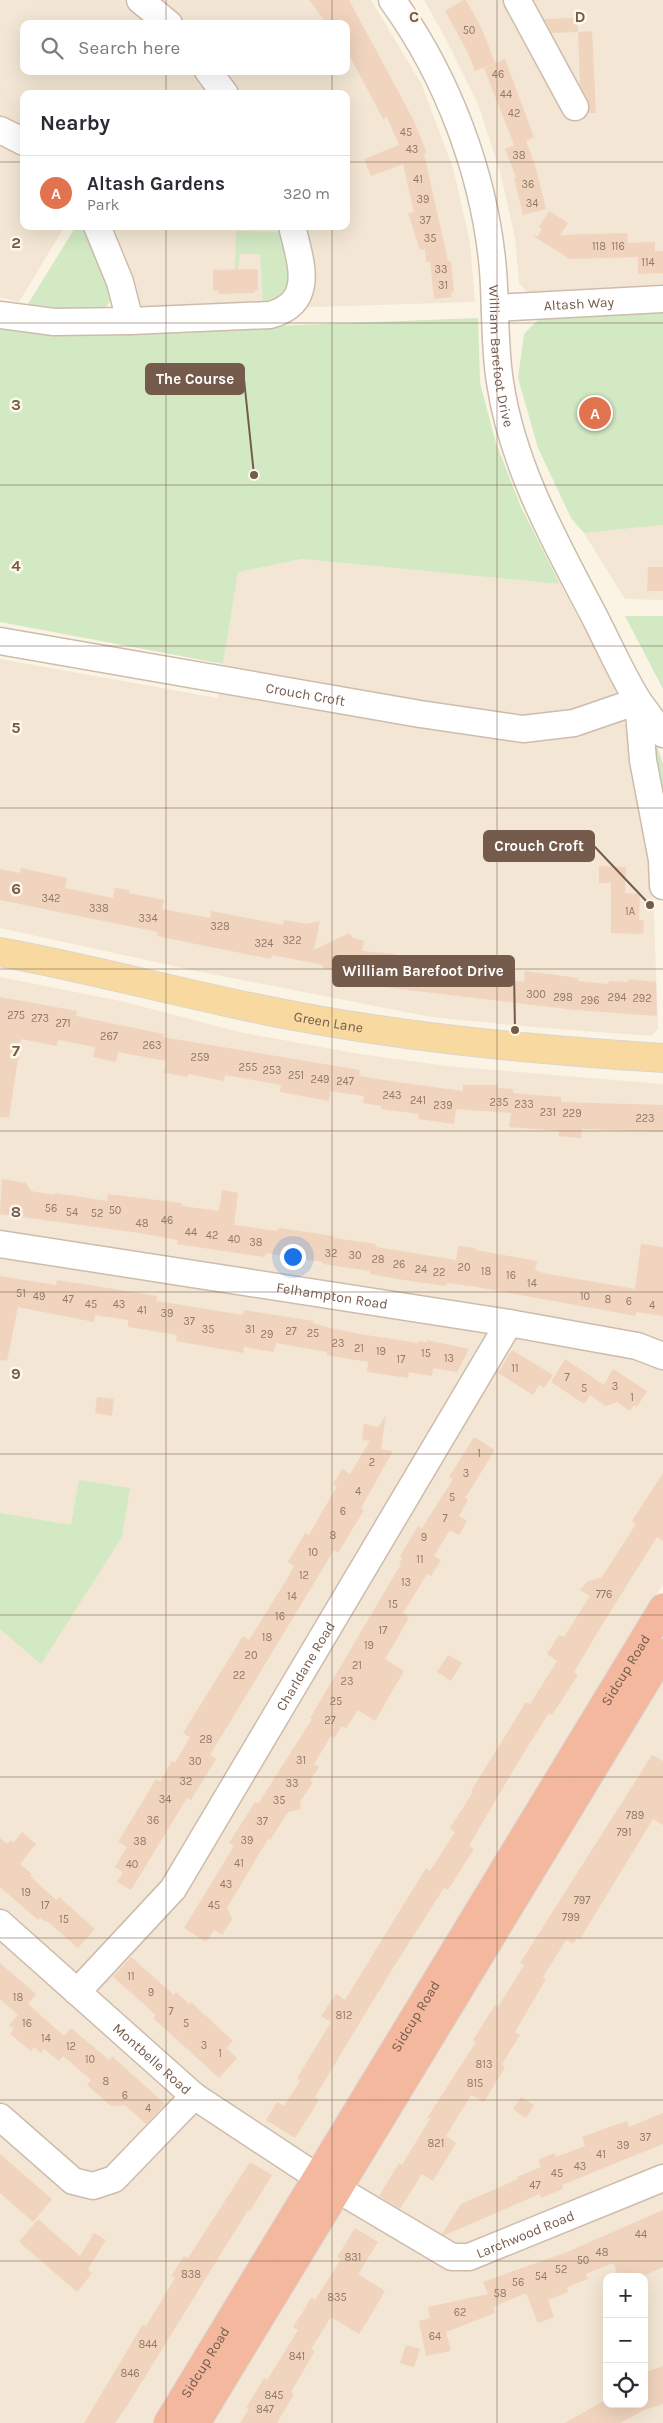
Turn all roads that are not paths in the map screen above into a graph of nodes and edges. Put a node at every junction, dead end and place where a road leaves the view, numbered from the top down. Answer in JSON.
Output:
{"nodes":[{"id":1,"x":141,"y":0,"type":"edge"},
{"id":2,"x":392,"y":0,"type":"edge"},
{"id":3,"x":517,"y":0,"type":"edge"},
{"id":4,"x":164,"y":20,"type":"edge"},
{"id":5,"x":211,"y":75,"type":"edge"},
{"id":6,"x":222,"y":90,"type":"edge"},
{"id":7,"x":575,"y":107,"type":"dead end"},
{"id":8,"x":0,"y":130,"type":"edge"},
{"id":9,"x":20,"y":140,"type":"edge"},
{"id":10,"x":99,"y":230,"type":"edge"},
{"id":11,"x":293,"y":230,"type":"edge"},
{"id":12,"x":663,"y":299,"type":"edge"},
{"id":13,"x":495,"y":308,"type":"junction"},
{"id":14,"x":0,"y":315,"type":"edge"},
{"id":15,"x":130,"y":321,"type":"junction"},
{"id":16,"x":0,"y":641,"type":"edge"},
{"id":17,"x":638,"y":701,"type":"junction"},
{"id":18,"x":663,"y":734,"type":"edge"},
{"id":19,"x":663,"y":886,"type":"edge"},
{"id":20,"x":0,"y":952,"type":"edge"},
{"id":21,"x":663,"y":1058,"type":"edge"},
{"id":22,"x":0,"y":1244,"type":"edge"},
{"id":23,"x":509,"y":1323,"type":"junction"},
{"id":24,"x":663,"y":1356,"type":"edge"},
{"id":25,"x":663,"y":1608,"type":"edge"},
{"id":26,"x":663,"y":1653,"type":"edge"},
{"id":27,"x":0,"y":1923,"type":"edge"},
{"id":28,"x":78,"y":1992,"type":"junction"},
{"id":29,"x":194,"y":2096,"type":"junction"},
{"id":30,"x":0,"y":2117,"type":"edge"},
{"id":31,"x":317,"y":2177,"type":"junction"},
{"id":32,"x":663,"y":2178,"type":"edge"},
{"id":33,"x":168,"y":2423,"type":"edge"},
{"id":34,"x":196,"y":2423,"type":"edge"}],
"edges":[{"from":1,"to":4,"type":"street"},
{"from":2,"to":13,"type":"street","name":"William Barefoot Drive"},
{"from":3,"to":7,"type":"street"},
{"from":5,"to":6,"type":"street"},
{"from":8,"to":9,"type":"street"},
{"from":10,"to":15,"type":"street"},
{"from":11,"to":15,"type":"street"},
{"from":12,"to":13,"type":"street","name":"Altash Way"},
{"from":13,"to":17,"type":"street","name":"William Barefoot Drive"},
{"from":14,"to":15,"type":"street"},
{"from":16,"to":17,"type":"street","name":"Crouch Croft"},
{"from":17,"to":18,"type":"street","name":"William Barefoot Drive"},
{"from":17,"to":19,"type":"street","name":"William Barefoot Drive"},
{"from":20,"to":21,"type":"main road","name":"Green Lane"},
{"from":22,"to":23,"type":"street","name":"Felhampton Road"},
{"from":23,"to":24,"type":"street","name":"Felhampton Road"},
{"from":23,"to":28,"type":"street","name":"Charldane Road"},
{"from":25,"to":31,"type":"highway","name":"Sidcup Road"},
{"from":26,"to":31,"type":"highway","name":"Sidcup Road"},
{"from":27,"to":28,"type":"street","name":"Montbelle Road"},
{"from":28,"to":29,"type":"street","name":"Montbelle Road"},
{"from":29,"to":30,"type":"street"},
{"from":29,"to":31,"type":"street","name":"Montbelle Road"},
{"from":31,"to":32,"type":"street","name":"Larchwood Road"},
{"from":31,"to":33,"type":"highway","name":"Sidcup Road"},
{"from":31,"to":34,"type":"highway","name":"Sidcup Road"}]}
